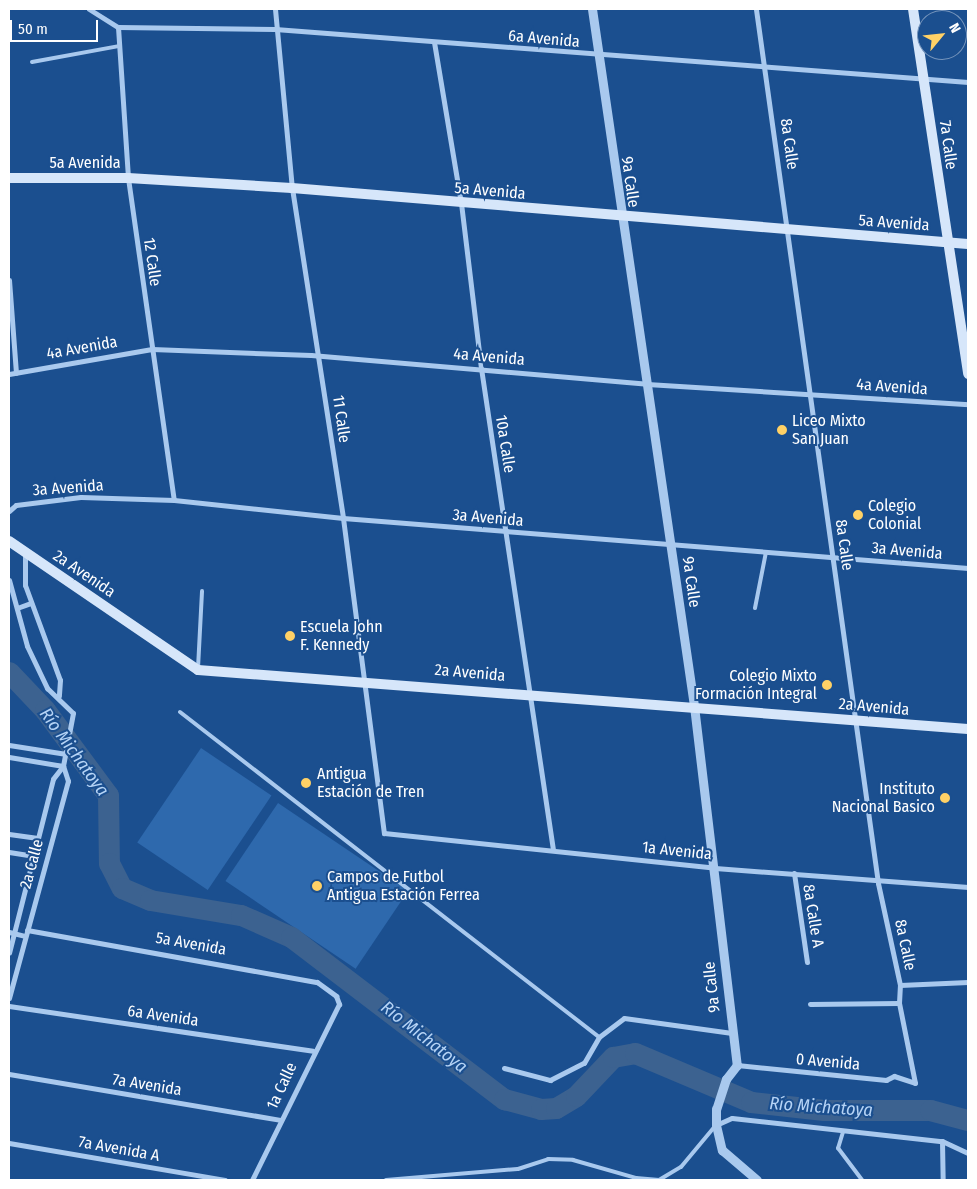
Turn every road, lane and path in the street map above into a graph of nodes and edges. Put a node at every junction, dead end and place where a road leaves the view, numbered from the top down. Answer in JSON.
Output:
{"nodes":[{"id":1,"x":89,"y":9,"type":"edge"},
{"id":2,"x":275,"y":9,"type":"edge"},
{"id":3,"x":592,"y":9,"type":"edge"},
{"id":4,"x":756,"y":9,"type":"edge"},
{"id":5,"x":913,"y":9,"type":"edge"},
{"id":6,"x":118,"y":27,"type":"junction"},
{"id":7,"x":275,"y":30,"type":"junction"},
{"id":8,"x":434,"y":42,"type":"junction"},
{"id":9,"x":119,"y":46,"type":"junction"},
{"id":10,"x":599,"y":56,"type":"junction"},
{"id":11,"x":32,"y":62,"type":"dead end"},
{"id":12,"x":764,"y":67,"type":"junction"},
{"id":13,"x":924,"y":79,"type":"junction"},
{"id":14,"x":968,"y":82,"type":"edge"},
{"id":15,"x":9,"y":178,"type":"edge"},
{"id":16,"x":128,"y":178,"type":"junction"},
{"id":17,"x":292,"y":188,"type":"junction"},
{"id":18,"x":461,"y":203,"type":"junction"},
{"id":19,"x":620,"y":218,"type":"junction"},
{"id":20,"x":789,"y":231,"type":"junction"},
{"id":21,"x":948,"y":243,"type":"junction"},
{"id":22,"x":968,"y":244,"type":"edge"},
{"id":23,"x":9,"y":280,"type":"edge"},
{"id":24,"x":152,"y":349,"type":"junction"},
{"id":25,"x":320,"y":357,"type":"junction"},
{"id":26,"x":481,"y":368,"type":"junction"},
{"id":27,"x":16,"y":373,"type":"junction"},
{"id":28,"x":9,"y":374,"type":"edge"},
{"id":29,"x":968,"y":374,"type":"edge"},
{"id":30,"x":647,"y":384,"type":"junction"},
{"id":31,"x":810,"y":394,"type":"junction"},
{"id":32,"x":968,"y":404,"type":"edge"},
{"id":33,"x":174,"y":500,"type":"junction"},
{"id":34,"x":9,"y":511,"type":"edge"},
{"id":35,"x":343,"y":518,"type":"junction"},
{"id":36,"x":506,"y":532,"type":"junction"},
{"id":37,"x":9,"y":540,"type":"edge"},
{"id":38,"x":670,"y":545,"type":"junction"},
{"id":39,"x":25,"y":552,"type":"junction"},
{"id":40,"x":766,"y":552,"type":"junction"},
{"id":41,"x":833,"y":557,"type":"junction"},
{"id":42,"x":968,"y":568,"type":"edge"},
{"id":43,"x":9,"y":580,"type":"edge"},
{"id":44,"x":202,"y":591,"type":"dead end"},
{"id":45,"x":31,"y":604,"type":"junction"},
{"id":46,"x":17,"y":608,"type":"junction"},
{"id":47,"x":755,"y":608,"type":"dead end"},
{"id":48,"x":198,"y":670,"type":"junction"},
{"id":49,"x":364,"y":680,"type":"junction"},
{"id":50,"x":529,"y":693,"type":"junction"},
{"id":51,"x":59,"y":696,"type":"junction"},
{"id":52,"x":694,"y":706,"type":"junction"},
{"id":53,"x":180,"y":712,"type":"dead end"},
{"id":54,"x":856,"y":721,"type":"junction"},
{"id":55,"x":968,"y":730,"type":"edge"},
{"id":56,"x":9,"y":745,"type":"edge"},
{"id":57,"x":67,"y":750,"type":"junction"},
{"id":58,"x":9,"y":757,"type":"edge"},
{"id":59,"x":63,"y":766,"type":"junction"},
{"id":60,"x":384,"y":833,"type":"joint"},
{"id":61,"x":9,"y":834,"type":"edge"},
{"id":62,"x":38,"y":838,"type":"junction"},
{"id":63,"x":553,"y":850,"type":"junction"},
{"id":64,"x":9,"y":852,"type":"edge"},
{"id":65,"x":33,"y":856,"type":"junction"},
{"id":66,"x":715,"y":868,"type":"junction"},
{"id":67,"x":794,"y":873,"type":"junction"},
{"id":68,"x":878,"y":883,"type":"junction"},
{"id":69,"x":968,"y":887,"type":"edge"},
{"id":70,"x":27,"y":930,"type":"junction"},
{"id":71,"x":11,"y":932,"type":"edge"},
{"id":72,"x":26,"y":936,"type":"junction"},
{"id":73,"x":9,"y":949,"type":"edge"},
{"id":74,"x":22,"y":950,"type":"junction"},
{"id":75,"x":807,"y":962,"type":"dead end"},
{"id":76,"x":968,"y":982,"type":"edge"},
{"id":77,"x":900,"y":985,"type":"junction"},
{"id":78,"x":9,"y":998,"type":"edge"},
{"id":79,"x":899,"y":1003,"type":"junction"},
{"id":80,"x":339,"y":1004,"type":"joint"},
{"id":81,"x":810,"y":1004,"type":"dead end"},
{"id":82,"x":9,"y":1006,"type":"edge"},
{"id":83,"x":732,"y":1033,"type":"junction"},
{"id":84,"x":599,"y":1037,"type":"junction"},
{"id":85,"x":313,"y":1051,"type":"junction"},
{"id":86,"x":737,"y":1066,"type":"junction"},
{"id":87,"x":504,"y":1068,"type":"dead end"},
{"id":88,"x":9,"y":1074,"type":"edge"},
{"id":89,"x":914,"y":1083,"type":"joint"},
{"id":90,"x":280,"y":1120,"type":"junction"},
{"id":91,"x":716,"y":1125,"type":"junction"},
{"id":92,"x":842,"y":1132,"type":"junction"},
{"id":93,"x":942,"y":1141,"type":"junction"},
{"id":94,"x":9,"y":1143,"type":"edge"},
{"id":95,"x":968,"y":1153,"type":"edge"},
{"id":96,"x":225,"y":1180,"type":"edge"},
{"id":97,"x":252,"y":1180,"type":"edge"},
{"id":98,"x":386,"y":1180,"type":"edge"},
{"id":99,"x":659,"y":1180,"type":"edge"},
{"id":100,"x":757,"y":1180,"type":"edge"},
{"id":101,"x":862,"y":1180,"type":"edge"},
{"id":102,"x":943,"y":1180,"type":"edge"}],
"edges":[{"from":1,"to":6,"type":"street"},
{"from":2,"to":7,"type":"street","name":"11 Calle"},
{"from":3,"to":10,"type":"street","name":"9a Calle"},
{"from":4,"to":12,"type":"street","name":"8a Calle"},
{"from":5,"to":13,"type":"main road","name":"7a Calle"},
{"from":6,"to":7,"type":"street","name":"6a Avenida"},
{"from":6,"to":9,"type":"street","name":"12 Calle"},
{"from":7,"to":8,"type":"street","name":"6a Avenida"},
{"from":7,"to":17,"type":"street","name":"11 Calle"},
{"from":8,"to":10,"type":"street","name":"6a Avenida"},
{"from":8,"to":18,"type":"street","name":"10a Calle"},
{"from":9,"to":11,"type":"lane"},
{"from":9,"to":16,"type":"street","name":"12 Calle"},
{"from":10,"to":12,"type":"street","name":"6a Avenida"},
{"from":10,"to":19,"type":"street","name":"9a Calle"},
{"from":12,"to":13,"type":"street","name":"6a Avenida"},
{"from":12,"to":20,"type":"street","name":"8a Calle"},
{"from":13,"to":14,"type":"street","name":"6a Avenida"},
{"from":13,"to":21,"type":"main road","name":"7a Calle"},
{"from":15,"to":16,"type":"main road","name":"5a Avenida"},
{"from":16,"to":17,"type":"main road","name":"5a Avenida"},
{"from":16,"to":24,"type":"street","name":"12 Calle"},
{"from":17,"to":18,"type":"main road","name":"5a Avenida"},
{"from":17,"to":25,"type":"street","name":"11 Calle"},
{"from":18,"to":19,"type":"main road","name":"5a Avenida"},
{"from":18,"to":26,"type":"street","name":"10a Calle"},
{"from":19,"to":20,"type":"main road","name":"5a Avenida"},
{"from":19,"to":30,"type":"street","name":"9a Calle"},
{"from":20,"to":21,"type":"main road","name":"5a Avenida"},
{"from":20,"to":31,"type":"street","name":"8a Calle"},
{"from":21,"to":22,"type":"main road","name":"5a Avenida"},
{"from":21,"to":29,"type":"main road","name":"7a Calle"},
{"from":23,"to":27,"type":"street"},
{"from":24,"to":25,"type":"street","name":"4a Avenida"},
{"from":24,"to":27,"type":"street","name":"4a Avenida"},
{"from":24,"to":33,"type":"street","name":"12 Calle"},
{"from":25,"to":26,"type":"street","name":"4a Avenida"},
{"from":25,"to":35,"type":"street","name":"11 Calle"},
{"from":26,"to":30,"type":"street","name":"4a Avenida"},
{"from":26,"to":36,"type":"street","name":"10a Calle"},
{"from":27,"to":28,"type":"street","name":"4a Avenida"},
{"from":30,"to":31,"type":"street","name":"4a Avenida"},
{"from":30,"to":38,"type":"street","name":"9a Calle"},
{"from":31,"to":32,"type":"street","name":"4a Avenida"},
{"from":31,"to":41,"type":"street","name":"8a Calle"},
{"from":33,"to":34,"type":"street","name":"3a Avenida"},
{"from":33,"to":35,"type":"street","name":"3a Avenida"},
{"from":35,"to":36,"type":"street","name":"3a Avenida"},
{"from":35,"to":49,"type":"street","name":"11 Calle"},
{"from":36,"to":38,"type":"street","name":"3a Avenida"},
{"from":36,"to":50,"type":"street","name":"10a Calle"},
{"from":37,"to":39,"type":"main road","name":"2a Avenida"},
{"from":38,"to":40,"type":"street","name":"3a Avenida"},
{"from":38,"to":52,"type":"street","name":"9a Calle"},
{"from":39,"to":45,"type":"street"},
{"from":39,"to":48,"type":"main road","name":"2a Avenida"},
{"from":40,"to":41,"type":"street","name":"3a Avenida"},
{"from":40,"to":47,"type":"lane"},
{"from":41,"to":42,"type":"street","name":"3a Avenida"},
{"from":41,"to":54,"type":"street","name":"8a Calle"},
{"from":43,"to":46,"type":"street","name":"2a Calle"},
{"from":44,"to":48,"type":"lane"},
{"from":45,"to":46,"type":"street"},
{"from":45,"to":51,"type":"street"},
{"from":46,"to":51,"type":"street","name":"2a Calle"},
{"from":48,"to":49,"type":"main road","name":"2a Avenida"},
{"from":49,"to":50,"type":"main road","name":"2a Avenida"},
{"from":49,"to":60,"type":"street","name":"11 Calle"},
{"from":50,"to":52,"type":"main road","name":"2a Avenida"},
{"from":50,"to":63,"type":"street","name":"10a Calle"},
{"from":51,"to":57,"type":"street","name":"2a Calle"},
{"from":52,"to":54,"type":"main road","name":"2a Avenida"},
{"from":52,"to":66,"type":"street","name":"9a Calle"},
{"from":53,"to":84,"type":"lane"},
{"from":54,"to":55,"type":"main road","name":"2a Avenida"},
{"from":54,"to":68,"type":"street","name":"8a Calle"},
{"from":56,"to":57,"type":"street"},
{"from":57,"to":59,"type":"street","name":"2a Calle"},
{"from":58,"to":59,"type":"street"},
{"from":59,"to":62,"type":"street","name":"2a Calle"},
{"from":59,"to":70,"type":"street","name":"2a Calle"},
{"from":60,"to":63,"type":"street","name":"1a Avenida"},
{"from":61,"to":62,"type":"street"},
{"from":62,"to":65,"type":"street","name":"2a Calle"},
{"from":63,"to":66,"type":"street","name":"1a Avenida"},
{"from":64,"to":65,"type":"street"},
{"from":65,"to":71,"type":"street","name":"2a Calle"},
{"from":66,"to":67,"type":"street","name":"1a Avenida"},
{"from":66,"to":83,"type":"street","name":"9a Calle"},
{"from":67,"to":68,"type":"street","name":"1a Avenida"},
{"from":67,"to":75,"type":"street","name":"8a Calle A"},
{"from":68,"to":69,"type":"street","name":"1a Avenida"},
{"from":68,"to":77,"type":"street","name":"8a Calle"},
{"from":70,"to":72,"type":"street","name":"2a Calle"},
{"from":70,"to":80,"type":"street","name":"5a Avenida"},
{"from":71,"to":72,"type":"street"},
{"from":71,"to":73,"type":"street","name":"2a Calle"},
{"from":72,"to":74,"type":"street","name":"2a Calle"},
{"from":73,"to":74,"type":"street"},
{"from":74,"to":78,"type":"street","name":"2a Calle"},
{"from":76,"to":77,"type":"street"},
{"from":77,"to":79,"type":"street","name":"8a Calle"},
{"from":79,"to":81,"type":"street"},
{"from":79,"to":89,"type":"street","name":"8a Calle"},
{"from":80,"to":85,"type":"street","name":"1a Calle"},
{"from":82,"to":85,"type":"street","name":"6a Avenida"},
{"from":83,"to":84,"type":"street"},
{"from":83,"to":86,"type":"street","name":"9a Calle"},
{"from":84,"to":87,"type":"street"},
{"from":85,"to":90,"type":"street","name":"1a Calle"},
{"from":86,"to":89,"type":"street","name":"0 Avenida"},
{"from":86,"to":91,"type":"street"},
{"from":88,"to":90,"type":"street","name":"7a Avenida"},
{"from":90,"to":97,"type":"street","name":"1a Calle"},
{"from":91,"to":92,"type":"street"},
{"from":91,"to":99,"type":"lane"},
{"from":91,"to":100,"type":"street"},
{"from":92,"to":93,"type":"street"},
{"from":92,"to":101,"type":"lane"},
{"from":93,"to":95,"type":"street"},
{"from":93,"to":102,"type":"street"},
{"from":94,"to":96,"type":"street","name":"7a Avenida A"},
{"from":98,"to":99,"type":"lane"}]}
